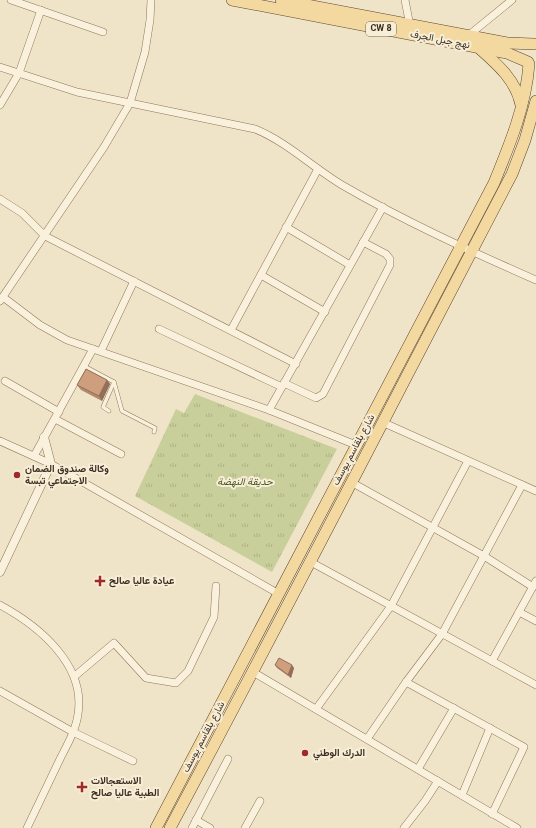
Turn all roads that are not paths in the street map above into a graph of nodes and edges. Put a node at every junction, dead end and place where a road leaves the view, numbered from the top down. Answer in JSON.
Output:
{"nodes":[{"id":1,"x":11,"y":0,"type":"edge"},
{"id":2,"x":151,"y":0,"type":"edge"},
{"id":3,"x":232,"y":0,"type":"edge"},
{"id":4,"x":281,"y":0,"type":"edge"},
{"id":5,"x":405,"y":0,"type":"edge"},
{"id":6,"x":512,"y":0,"type":"edge"},
{"id":7,"x":41,"y":10,"type":"junction"},
{"id":8,"x":410,"y":26,"type":"junction"},
{"id":9,"x":103,"y":32,"type":"dead end"},
{"id":10,"x":468,"y":35,"type":"junction"},
{"id":11,"x":535,"y":44,"type":"edge"},
{"id":12,"x":478,"y":47,"type":"junction"},
{"id":13,"x":531,"y":65,"type":"edge"},
{"id":14,"x":0,"y":67,"type":"edge"},
{"id":15,"x":19,"y":73,"type":"junction"},
{"id":16,"x":536,"y":101,"type":"edge"},
{"id":17,"x":130,"y":103,"type":"junction"},
{"id":18,"x":0,"y":105,"type":"edge"},
{"id":19,"x":521,"y":108,"type":"junction"},
{"id":20,"x":318,"y":169,"type":"junction"},
{"id":21,"x":0,"y":199,"type":"edge"},
{"id":22,"x":383,"y":207,"type":"junction"},
{"id":23,"x":286,"y":228,"type":"junction"},
{"id":24,"x":45,"y":236,"type":"junction"},
{"id":25,"x":363,"y":242,"type":"junction"},
{"id":26,"x":461,"y":246,"type":"junction"},
{"id":27,"x":472,"y":252,"type":"junction"},
{"id":28,"x":350,"y":265,"type":"junction"},
{"id":29,"x":261,"y":275,"type":"junction"},
{"id":30,"x":536,"y":280,"type":"edge"},
{"id":31,"x":134,"y":281,"type":"junction"},
{"id":32,"x":1,"y":299,"type":"edge"},
{"id":33,"x":325,"y":312,"type":"junction"},
{"id":34,"x":158,"y":329,"type":"dead end"},
{"id":35,"x":231,"y":330,"type":"junction"},
{"id":36,"x":93,"y":348,"type":"junction"},
{"id":37,"x":101,"y":351,"type":"junction"},
{"id":38,"x":296,"y":364,"type":"junction"},
{"id":39,"x":84,"y":366,"type":"junction"},
{"id":40,"x":5,"y":381,"type":"dead end"},
{"id":41,"x":114,"y":382,"type":"junction"},
{"id":42,"x":283,"y":385,"type":"junction"},
{"id":43,"x":269,"y":410,"type":"junction"},
{"id":44,"x":110,"y":411,"type":"dead end"},
{"id":45,"x":59,"y":412,"type":"junction"},
{"id":46,"x":54,"y":419,"type":"junction"},
{"id":47,"x":382,"y":422,"type":"junction"},
{"id":48,"x":154,"y":432,"type":"dead end"},
{"id":49,"x":44,"y":437,"type":"junction"},
{"id":50,"x":0,"y":441,"type":"edge"},
{"id":51,"x":356,"y":445,"type":"junction"},
{"id":52,"x":121,"y":454,"type":"dead end"},
{"id":53,"x":34,"y":456,"type":"junction"},
{"id":54,"x":468,"y":461,"type":"junction"},
{"id":55,"x":51,"y":464,"type":"junction"},
{"id":56,"x":351,"y":482,"type":"junction"},
{"id":57,"x":522,"y":485,"type":"junction"},
{"id":58,"x":536,"y":491,"type":"edge"},
{"id":59,"x":432,"y":526,"type":"junction"},
{"id":60,"x":484,"y":556,"type":"junction"},
{"id":61,"x":309,"y":561,"type":"junction"},
{"id":62,"x":0,"y":572,"type":"edge"},
{"id":63,"x":534,"y":584,"type":"edge"},
{"id":64,"x":216,"y":586,"type":"dead end"},
{"id":65,"x":280,"y":594,"type":"junction"},
{"id":66,"x":0,"y":605,"type":"edge"},
{"id":67,"x":391,"y":606,"type":"junction"},
{"id":68,"x":519,"y":612,"type":"junction"},
{"id":69,"x":536,"y":621,"type":"edge"},
{"id":70,"x":442,"y":634,"type":"junction"},
{"id":71,"x":492,"y":661,"type":"junction"},
{"id":72,"x":253,"y":672,"type":"junction"},
{"id":73,"x":74,"y":676,"type":"junction"},
{"id":74,"x":406,"y":682,"type":"junction"},
{"id":75,"x":536,"y":685,"type":"edge"},
{"id":76,"x":0,"y":691,"type":"edge"},
{"id":77,"x":454,"y":708,"type":"junction"},
{"id":78,"x":316,"y":709,"type":"junction"},
{"id":79,"x":490,"y":728,"type":"junction"},
{"id":80,"x":73,"y":732,"type":"junction"},
{"id":81,"x":367,"y":739,"type":"junction"},
{"id":82,"x":228,"y":759,"type":"dead end"},
{"id":83,"x":133,"y":761,"type":"dead end"},
{"id":84,"x":418,"y":769,"type":"junction"},
{"id":85,"x":438,"y":781,"type":"junction"},
{"id":86,"x":462,"y":795,"type":"junction"},
{"id":87,"x":260,"y":801,"type":"dead end"},
{"id":88,"x":492,"y":814,"type":"junction"},
{"id":89,"x":196,"y":820,"type":"junction"},
{"id":90,"x":27,"y":828,"type":"edge"},
{"id":91,"x":156,"y":828,"type":"edge"},
{"id":92,"x":170,"y":828,"type":"edge"},
{"id":93,"x":192,"y":828,"type":"edge"},
{"id":94,"x":210,"y":828,"type":"edge"},
{"id":95,"x":245,"y":828,"type":"edge"},
{"id":96,"x":404,"y":828,"type":"edge"},
{"id":97,"x":517,"y":828,"type":"edge"}],
"edges":[{"from":1,"to":7,"type":"street"},
{"from":2,"to":17,"type":"street"},
{"from":3,"to":12,"type":"main road","name":"نهج جبل الجرف","number":"CW 8"},
{"from":4,"to":8,"type":"main road","name":"نهج جبل الجرف","number":"CW 8"},
{"from":5,"to":8,"type":"street"},
{"from":6,"to":10,"type":"street"},
{"from":7,"to":9,"type":"street"},
{"from":7,"to":15,"type":"street"},
{"from":8,"to":10,"type":"main road","name":"نهج جبل الجرف","number":"CW 8"},
{"from":10,"to":11,"type":"main road","name":"نهج جبل الجرف","number":"CW 8"},
{"from":11,"to":13,"type":"main road","name":"شارع بلقاسم يوسف"},
{"from":12,"to":13,"type":"main road","name":"نهج جبل الجرف","number":"CW 8"},
{"from":12,"to":19,"type":"main road"},
{"from":13,"to":19,"type":"main road","name":"شارع بلقاسم يوسف"},
{"from":14,"to":15,"type":"street"},
{"from":15,"to":17,"type":"street"},
{"from":15,"to":18,"type":"street"},
{"from":16,"to":27,"type":"main road","name":"شارع بلقاسم يوسف"},
{"from":17,"to":20,"type":"street"},
{"from":17,"to":24,"type":"street"},
{"from":19,"to":26,"type":"main road","name":"شارع بلقاسم يوسف"},
{"from":20,"to":22,"type":"street"},
{"from":20,"to":23,"type":"street"},
{"from":21,"to":24,"type":"street"},
{"from":22,"to":25,"type":"street"},
{"from":22,"to":26,"type":"street"},
{"from":23,"to":28,"type":"street"},
{"from":23,"to":29,"type":"street"},
{"from":24,"to":31,"type":"street"},
{"from":24,"to":32,"type":"street"},
{"from":25,"to":28,"type":"street"},
{"from":25,"to":42,"type":"street"},
{"from":26,"to":27,"type":"street"},
{"from":26,"to":51,"type":"main road","name":"شارع بلقاسم يوسف"},
{"from":27,"to":30,"type":"street"},
{"from":27,"to":47,"type":"main road","name":"شارع بلقاسم يوسف"},
{"from":28,"to":33,"type":"street"},
{"from":29,"to":33,"type":"street"},
{"from":29,"to":35,"type":"street"},
{"from":31,"to":35,"type":"street"},
{"from":31,"to":37,"type":"street"},
{"from":32,"to":36,"type":"street"},
{"from":33,"to":38,"type":"street"},
{"from":34,"to":42,"type":"street"},
{"from":35,"to":38,"type":"street"},
{"from":36,"to":37,"type":"street"},
{"from":36,"to":39,"type":"street"},
{"from":37,"to":43,"type":"street"},
{"from":38,"to":42,"type":"street"},
{"from":39,"to":41,"type":"lane"},
{"from":39,"to":45,"type":"street"},
{"from":40,"to":45,"type":"street"},
{"from":41,"to":44,"type":"lane"},
{"from":41,"to":48,"type":"lane"},
{"from":42,"to":43,"type":"street"},
{"from":43,"to":51,"type":"street"},
{"from":45,"to":46,"type":"street"},
{"from":46,"to":49,"type":"street"},
{"from":46,"to":52,"type":"street"},
{"from":47,"to":54,"type":"street"},
{"from":47,"to":56,"type":"main road","name":"شارع بلقاسم يوسف"},
{"from":49,"to":53,"type":"street"},
{"from":49,"to":55,"type":"street"},
{"from":50,"to":53,"type":"street"},
{"from":51,"to":65,"type":"main road","name":"شارع بلقاسم يوسف"},
{"from":53,"to":55,"type":"street"},
{"from":54,"to":57,"type":"street"},
{"from":54,"to":59,"type":"street"},
{"from":55,"to":62,"type":"street"},
{"from":55,"to":65,"type":"street"},
{"from":56,"to":59,"type":"street"},
{"from":56,"to":61,"type":"main road","name":"شارع بلقاسم يوسف"},
{"from":57,"to":58,"type":"street"},
{"from":57,"to":60,"type":"street"},
{"from":59,"to":60,"type":"street"},
{"from":59,"to":67,"type":"street"},
{"from":60,"to":63,"type":"street"},
{"from":60,"to":70,"type":"street"},
{"from":61,"to":67,"type":"street"},
{"from":61,"to":72,"type":"main road","name":"شارع بلقاسم يوسف"},
{"from":63,"to":68,"type":"street"},
{"from":64,"to":73,"type":"street"},
{"from":65,"to":91,"type":"main road","name":"شارع بلقاسم يوسف"},
{"from":66,"to":73,"type":"street"},
{"from":67,"to":70,"type":"street"},
{"from":67,"to":78,"type":"street"},
{"from":68,"to":69,"type":"street"},
{"from":68,"to":71,"type":"street"},
{"from":70,"to":71,"type":"street"},
{"from":70,"to":74,"type":"street"},
{"from":71,"to":75,"type":"street"},
{"from":72,"to":78,"type":"street"},
{"from":72,"to":92,"type":"main road","name":"شارع بلقاسم يوسف"},
{"from":73,"to":80,"type":"street"},
{"from":74,"to":77,"type":"street"},
{"from":74,"to":81,"type":"street"},
{"from":76,"to":80,"type":"street"},
{"from":77,"to":79,"type":"street"},
{"from":77,"to":84,"type":"street"},
{"from":78,"to":81,"type":"street"},
{"from":79,"to":86,"type":"street"},
{"from":79,"to":88,"type":"street"},
{"from":80,"to":83,"type":"street"},
{"from":80,"to":90,"type":"street"},
{"from":81,"to":84,"type":"street"},
{"from":82,"to":89,"type":"street"},
{"from":84,"to":85,"type":"street"},
{"from":85,"to":86,"type":"street"},
{"from":85,"to":96,"type":"street"},
{"from":86,"to":88,"type":"street"},
{"from":87,"to":95,"type":"street"},
{"from":88,"to":97,"type":"street"},
{"from":89,"to":93,"type":"street"},
{"from":89,"to":94,"type":"street"}]}
